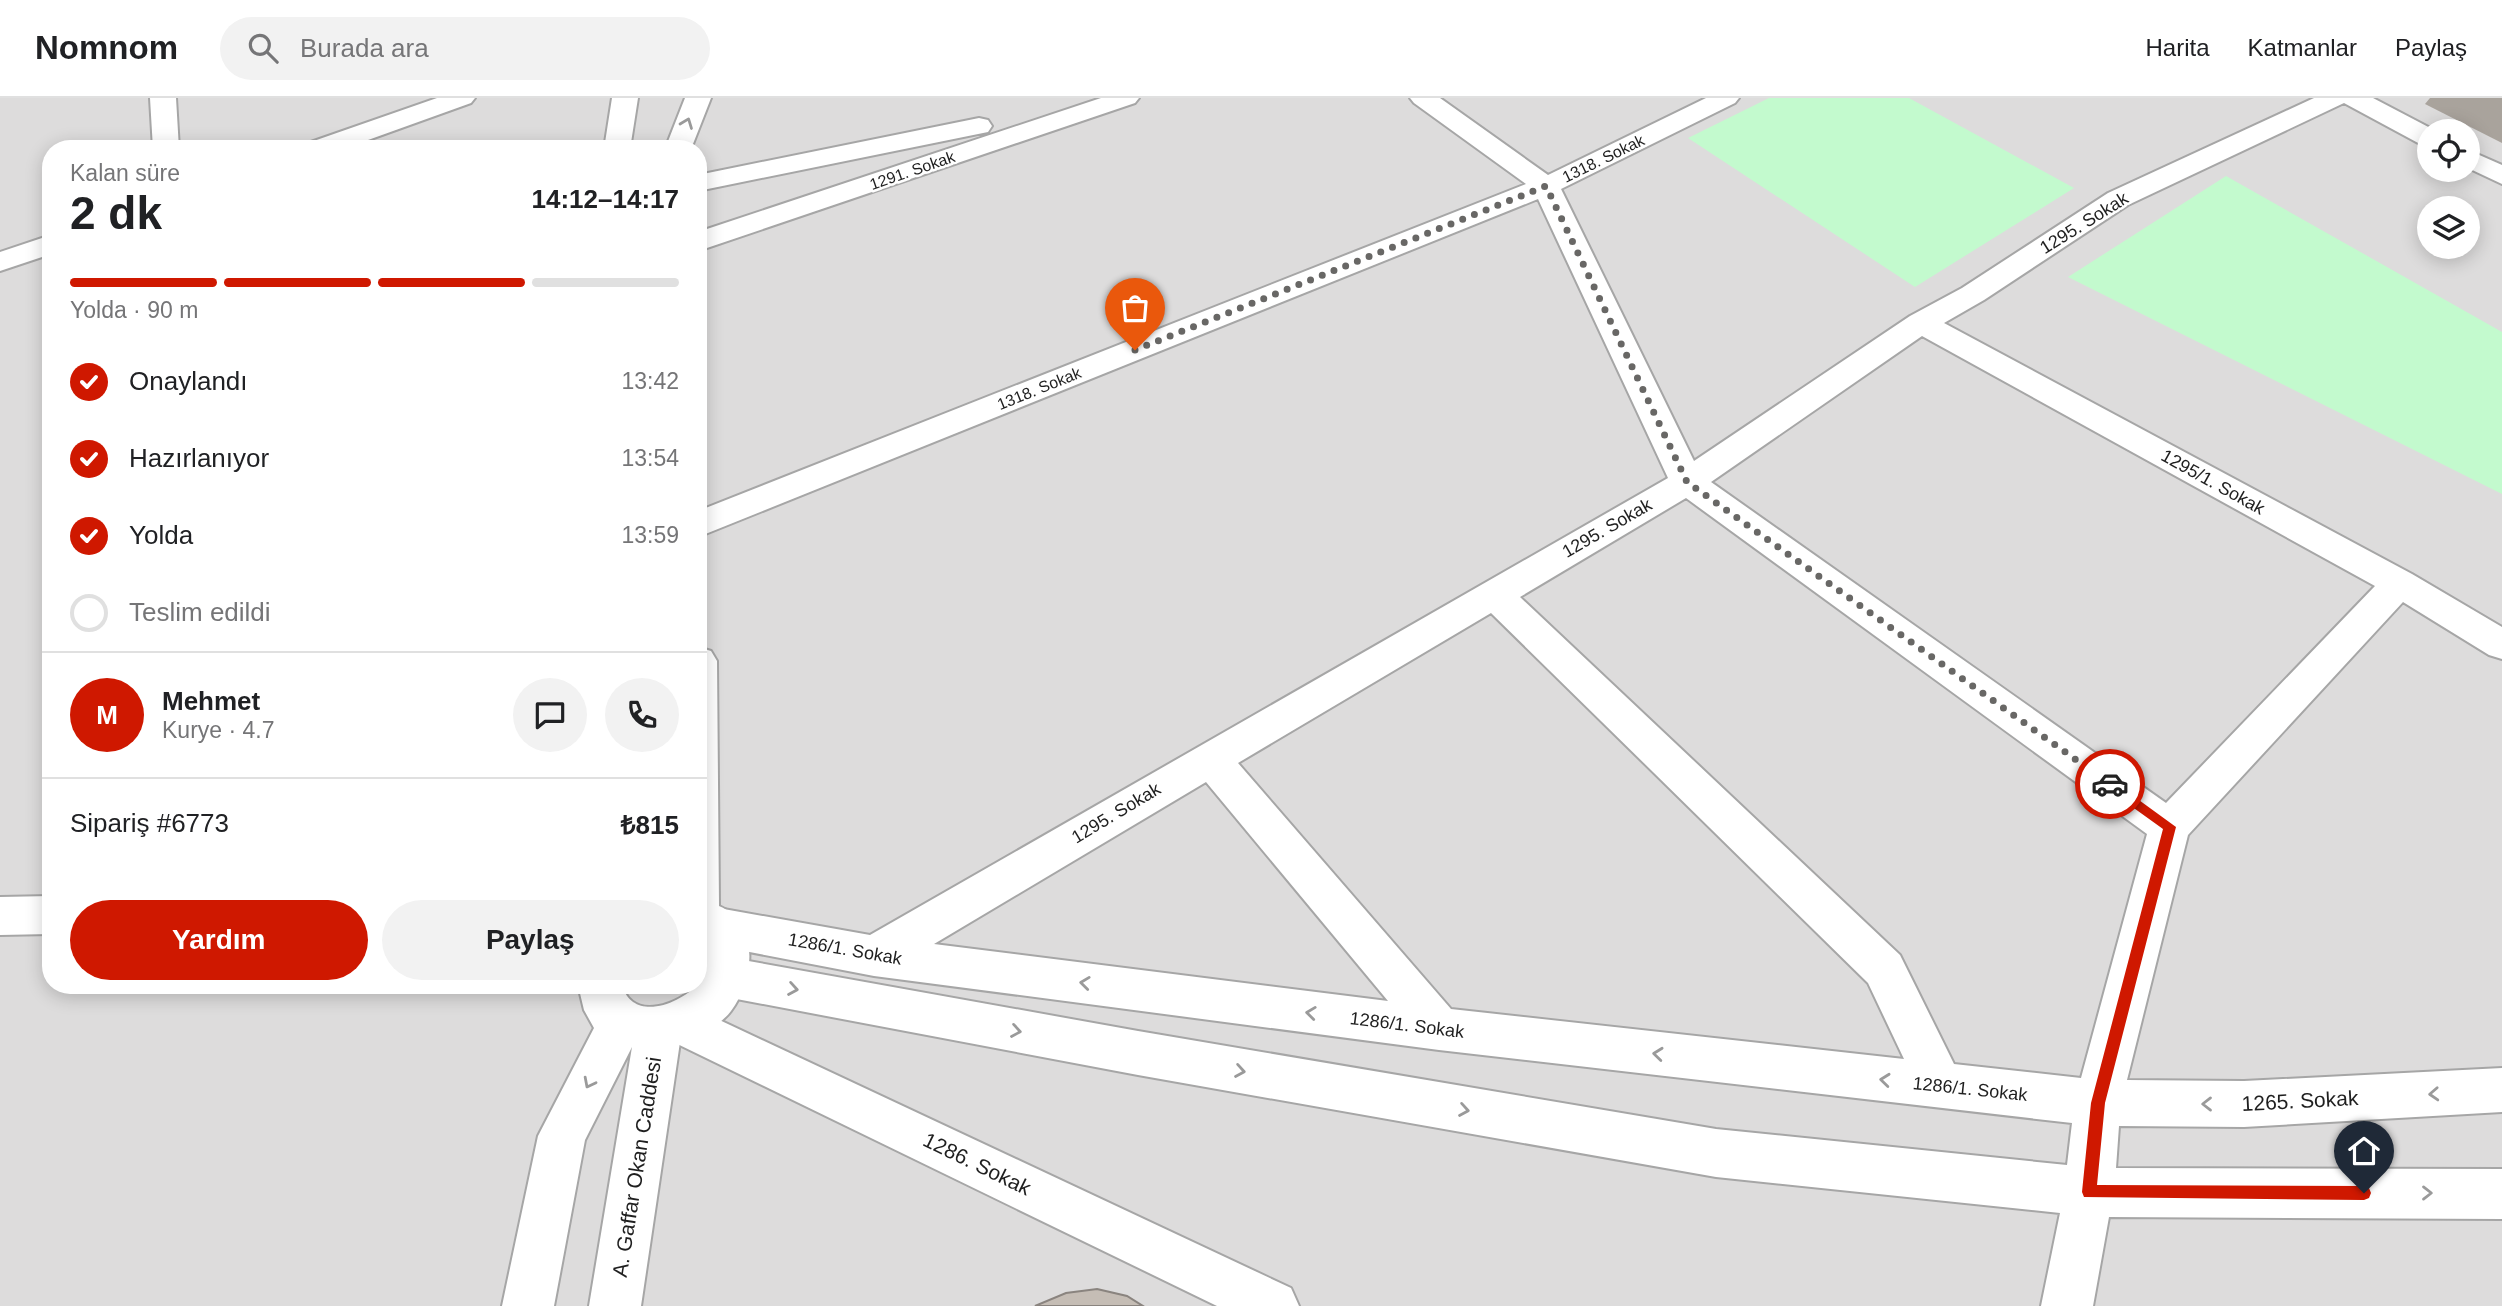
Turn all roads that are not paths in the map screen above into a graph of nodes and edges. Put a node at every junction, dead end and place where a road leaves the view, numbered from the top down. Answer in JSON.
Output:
{"nodes":[{"id":1,"x":163,"y":98,"type":"edge"},
{"id":2,"x":462,"y":98,"type":"edge"},
{"id":3,"x":625,"y":98,"type":"edge"},
{"id":4,"x":698,"y":98,"type":"edge"},
{"id":5,"x":1115,"y":98,"type":"edge"},
{"id":6,"x":1126,"y":98,"type":"edge"},
{"id":7,"x":1423,"y":98,"type":"edge"},
{"id":8,"x":1726,"y":98,"type":"edge"},
{"id":9,"x":2335,"y":98,"type":"edge"},
{"id":10,"x":2354,"y":98,"type":"edge"},
{"id":11,"x":2417,"y":132,"type":"edge"},
{"id":12,"x":165,"y":140,"type":"edge"},
{"id":13,"x":343,"y":140,"type":"edge"},
{"id":14,"x":618,"y":140,"type":"edge"},
{"id":15,"x":682,"y":140,"type":"edge"},
{"id":16,"x":2480,"y":164,"type":"edge"},
{"id":17,"x":2502,"y":176,"type":"edge"},
{"id":18,"x":707,"y":181,"type":"edge"},
{"id":19,"x":1546,"y":186,"type":"junction"},
{"id":20,"x":707,"y":239,"type":"edge"},
{"id":21,"x":42,"y":247,"type":"edge"},
{"id":22,"x":0,"y":262,"type":"edge"},
{"id":23,"x":1922,"y":323,"type":"junction"},
{"id":24,"x":1687,"y":482,"type":"junction"},
{"id":25,"x":707,"y":521,"type":"edge"},
{"id":26,"x":2399,"y":583,"type":"junction"},
{"id":27,"x":1494,"y":594,"type":"junction"},
{"id":28,"x":2502,"y":645,"type":"edge"},
{"id":29,"x":1210,"y":758,"type":"junction"},
{"id":30,"x":2169,"y":827,"type":"junction"},
{"id":31,"x":707,"y":896,"type":"edge"},
{"id":32,"x":42,"y":915,"type":"edge"},
{"id":33,"x":0,"y":916,"type":"edge"},
{"id":34,"x":708,"y":922,"type":"edge"},
{"id":35,"x":874,"y":956,"type":"junction"},
{"id":36,"x":726,"y":977,"type":"junction"},
{"id":37,"x":624,"y":1007,"type":"edge"},
{"id":38,"x":1439,"y":1029,"type":"junction"},
{"id":39,"x":1940,"y":1086,"type":"junction"},
{"id":40,"x":2502,"y":1090,"type":"edge"},
{"id":41,"x":2098,"y":1103,"type":"junction"},
{"id":42,"x":2089,"y":1192,"type":"junction"},
{"id":43,"x":2502,"y":1194,"type":"edge"},
{"id":44,"x":528,"y":1306,"type":"edge"},
{"id":45,"x":615,"y":1306,"type":"edge"},
{"id":46,"x":1273,"y":1306,"type":"edge"},
{"id":47,"x":2067,"y":1306,"type":"edge"}],
"edges":[{"from":1,"to":12,"type":"street"},
{"from":2,"to":13,"type":"street"},
{"from":3,"to":14,"type":"street"},
{"from":15,"to":4,"type":"street","one_way":true},
{"from":5,"to":18,"type":"street","name":"1291. Sokak"},
{"from":6,"to":20,"type":"street","name":"1291. Sokak"},
{"from":7,"to":19,"type":"street"},
{"from":8,"to":19,"type":"street","name":"1318. Sokak"},
{"from":9,"to":23,"type":"street","name":"1295. Sokak"},
{"from":10,"to":11,"type":"street"},
{"from":16,"to":17,"type":"street"},
{"from":19,"to":24,"type":"street"},
{"from":19,"to":25,"type":"street","name":"1318. Sokak"},
{"from":21,"to":22,"type":"street"},
{"from":23,"to":24,"type":"street","name":"1295. Sokak"},
{"from":23,"to":26,"type":"street","name":"1295/1. Sokak"},
{"from":24,"to":27,"type":"street","name":"1295. Sokak"},
{"from":24,"to":30,"type":"street"},
{"from":26,"to":28,"type":"street","name":"1295/1. Sokak"},
{"from":26,"to":30,"type":"street"},
{"from":27,"to":29,"type":"street","name":"1295. Sokak"},
{"from":27,"to":39,"type":"street"},
{"from":29,"to":35,"type":"street","name":"1295. Sokak"},
{"from":29,"to":38,"type":"street"},
{"from":30,"to":41,"type":"street"},
{"from":31,"to":34,"type":"street"},
{"from":32,"to":33,"type":"street"},
{"from":34,"to":35,"type":"street","name":"1286/1. Sokak"},
{"from":34,"to":36,"type":"street"},
{"from":38,"to":35,"type":"street","name":"1286/1. Sokak","one_way":true},
{"from":36,"to":37,"type":"street"},
{"from":36,"to":42,"type":"street","one_way":true},
{"from":37,"to":44,"type":"street","one_way":true},
{"from":37,"to":45,"type":"street","name":"A. Gaffar Okan Caddesi"},
{"from":37,"to":46,"type":"street","name":"1286. Sokak"},
{"from":39,"to":38,"type":"street","name":"1286/1. Sokak","one_way":true},
{"from":39,"to":41,"type":"street","name":"1286/1. Sokak"},
{"from":40,"to":41,"type":"street","name":"1265. Sokak","one_way":true},
{"from":41,"to":42,"type":"street"},
{"from":42,"to":43,"type":"street","one_way":true},
{"from":42,"to":47,"type":"street"}]}
